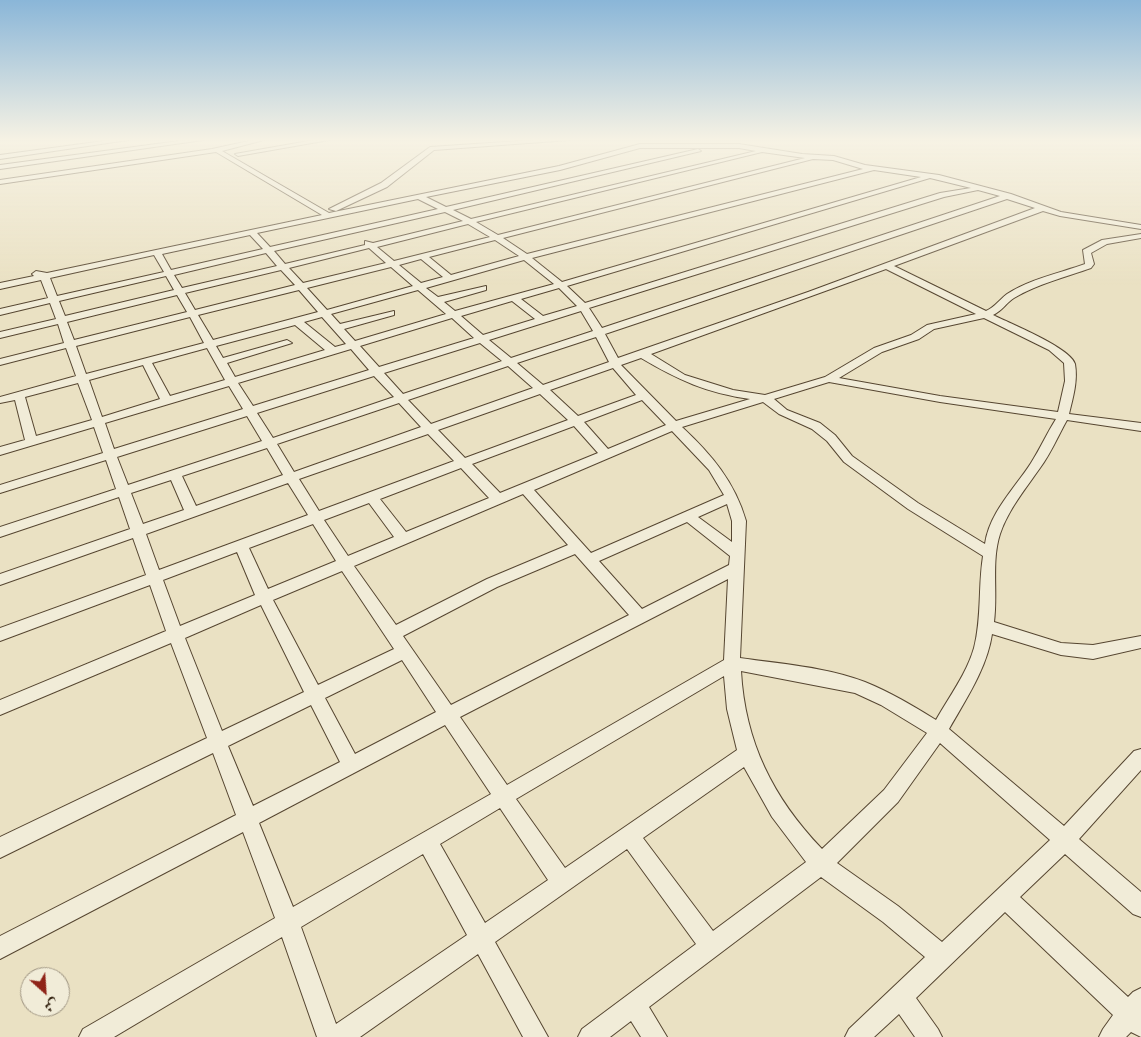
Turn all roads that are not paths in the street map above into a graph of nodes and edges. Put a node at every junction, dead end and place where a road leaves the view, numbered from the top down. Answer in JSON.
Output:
{"nodes":[{"id":1,"x":283,"y":188,"type":"edge"},
{"id":2,"x":377,"y":188,"type":"edge"},
{"id":3,"x":458,"y":188,"type":"edge"},
{"id":4,"x":538,"y":188,"type":"edge"},
{"id":5,"x":610,"y":188,"type":"edge"},
{"id":6,"x":690,"y":188,"type":"edge"},
{"id":7,"x":794,"y":188,"type":"edge"},
{"id":8,"x":888,"y":188,"type":"edge"},
{"id":9,"x":979,"y":188,"type":"edge"},
{"id":10,"x":982,"y":188,"type":"edge"},
{"id":11,"x":1008,"y":196,"type":"junction"},
{"id":12,"x":420,"y":197,"type":"junction"},
{"id":13,"x":1043,"y":208,"type":"junction"},
{"id":14,"x":446,"y":210,"type":"junction"},
{"id":15,"x":325,"y":213,"type":"junction"},
{"id":16,"x":338,"y":213,"type":"junction"},
{"id":17,"x":312,"y":219,"type":"junction"},
{"id":18,"x":469,"y":223,"type":"junction"},
{"id":19,"x":1141,"y":227,"type":"edge"},
{"id":20,"x":355,"y":231,"type":"junction"},
{"id":21,"x":252,"y":232,"type":"junction"},
{"id":22,"x":304,"y":232,"type":"junction"},
{"id":23,"x":496,"y":236,"type":"junction"},
{"id":24,"x":1141,"y":236,"type":"edge"},
{"id":25,"x":371,"y":246,"type":"junction"},
{"id":26,"x":156,"y":251,"type":"junction"},
{"id":27,"x":269,"y":251,"type":"junction"},
{"id":28,"x":421,"y":255,"type":"junction"},
{"id":29,"x":525,"y":257,"type":"junction"},
{"id":30,"x":392,"y":263,"type":"junction"},
{"id":31,"x":209,"y":264,"type":"junction"},
{"id":32,"x":886,"y":266,"type":"junction"},
{"id":33,"x":283,"y":267,"type":"junction"},
{"id":34,"x":169,"y":273,"type":"junction"},
{"id":35,"x":463,"y":274,"type":"junction"},
{"id":36,"x":44,"y":275,"type":"junction"},
{"id":37,"x":0,"y":277,"type":"edge"},
{"id":38,"x":449,"y":278,"type":"junction"},
{"id":39,"x":223,"y":282,"type":"junction"},
{"id":40,"x":560,"y":285,"type":"junction"},
{"id":41,"x":0,"y":286,"type":"edge"},
{"id":42,"x":300,"y":286,"type":"junction"},
{"id":43,"x":419,"y":287,"type":"junction"},
{"id":44,"x":483,"y":288,"type":"junction"},
{"id":45,"x":180,"y":292,"type":"junction"},
{"id":46,"x":117,"y":296,"type":"junction"},
{"id":47,"x":514,"y":298,"type":"junction"},
{"id":48,"x":375,"y":299,"type":"junction"},
{"id":49,"x":54,"y":300,"type":"junction"},
{"id":50,"x":436,"y":301,"type":"junction"},
{"id":51,"x":502,"y":302,"type":"junction"},
{"id":52,"x":584,"y":308,"type":"junction"},
{"id":53,"x":0,"y":312,"type":"edge"},
{"id":54,"x":325,"y":313,"type":"junction"},
{"id":55,"x":194,"y":314,"type":"junction"},
{"id":56,"x":391,"y":314,"type":"junction"},
{"id":57,"x":453,"y":315,"type":"junction"},
{"id":58,"x":985,"y":315,"type":"junction"},
{"id":59,"x":61,"y":320,"type":"junction"},
{"id":60,"x":542,"y":320,"type":"junction"},
{"id":61,"x":298,"y":321,"type":"junction"},
{"id":62,"x":274,"y":327,"type":"junction"},
{"id":63,"x":338,"y":328,"type":"junction"},
{"id":64,"x":407,"y":329,"type":"junction"},
{"id":65,"x":602,"y":334,"type":"junction"},
{"id":66,"x":0,"y":335,"type":"edge"},
{"id":67,"x":479,"y":338,"type":"junction"},
{"id":68,"x":287,"y":343,"type":"junction"},
{"id":69,"x":210,"y":344,"type":"junction"},
{"id":70,"x":70,"y":345,"type":"junction"},
{"id":71,"x":353,"y":345,"type":"junction"},
{"id":72,"x":333,"y":351,"type":"junction"},
{"id":73,"x":641,"y":354,"type":"junction"},
{"id":74,"x":146,"y":361,"type":"junction"},
{"id":75,"x":301,"y":361,"type":"junction"},
{"id":76,"x":0,"y":362,"type":"edge"},
{"id":77,"x":220,"y":362,"type":"junction"},
{"id":78,"x":508,"y":362,"type":"junction"},
{"id":79,"x":615,"y":363,"type":"junction"},
{"id":80,"x":377,"y":371,"type":"junction"},
{"id":81,"x":83,"y":378,"type":"junction"},
{"id":82,"x":828,"y":379,"type":"junction"},
{"id":83,"x":232,"y":382,"type":"junction"},
{"id":84,"x":540,"y":388,"type":"junction"},
{"id":85,"x":19,"y":395,"type":"junction"},
{"id":86,"x":644,"y":396,"type":"junction"},
{"id":87,"x":765,"y":398,"type":"junction"},
{"id":88,"x":401,"y":399,"type":"junction"},
{"id":89,"x":0,"y":400,"type":"edge"},
{"id":90,"x":167,"y":401,"type":"junction"},
{"id":91,"x":252,"y":412,"type":"junction"},
{"id":92,"x":1063,"y":416,"type":"junction"},
{"id":93,"x":99,"y":421,"type":"junction"},
{"id":94,"x":576,"y":421,"type":"junction"},
{"id":95,"x":676,"y":426,"type":"junction"},
{"id":96,"x":1141,"y":427,"type":"edge"},
{"id":97,"x":429,"y":428,"type":"junction"},
{"id":98,"x":31,"y":441,"type":"junction"},
{"id":99,"x":271,"y":443,"type":"junction"},
{"id":100,"x":0,"y":451,"type":"edge"},
{"id":101,"x":111,"y":454,"type":"junction"},
{"id":102,"x":606,"y":454,"type":"junction"},
{"id":103,"x":462,"y":462,"type":"junction"},
{"id":104,"x":175,"y":474,"type":"junction"},
{"id":105,"x":291,"y":477,"type":"junction"},
{"id":106,"x":524,"y":488,"type":"junction"},
{"id":107,"x":0,"y":489,"type":"edge"},
{"id":108,"x":124,"y":491,"type":"junction"},
{"id":109,"x":371,"y":496,"type":"junction"},
{"id":110,"x":731,"y":497,"type":"junction"},
{"id":111,"x":498,"y":499,"type":"junction"},
{"id":112,"x":192,"y":512,"type":"junction"},
{"id":113,"x":688,"y":516,"type":"junction"},
{"id":114,"x":317,"y":517,"type":"junction"},
{"id":115,"x":138,"y":531,"type":"junction"},
{"id":116,"x":0,"y":532,"type":"edge"},
{"id":117,"x":403,"y":539,"type":"junction"},
{"id":118,"x":241,"y":545,"type":"junction"},
{"id":119,"x":577,"y":547,"type":"junction"},
{"id":120,"x":989,"y":553,"type":"junction"},
{"id":121,"x":589,"y":560,"type":"junction"},
{"id":122,"x":737,"y":561,"type":"junction"},
{"id":123,"x":345,"y":564,"type":"junction"},
{"id":124,"x":154,"y":578,"type":"junction"},
{"id":125,"x":0,"y":580,"type":"edge"},
{"id":126,"x":264,"y":597,"type":"junction"},
{"id":127,"x":640,"y":617,"type":"junction"},
{"id":128,"x":986,"y":626,"type":"junction"},
{"id":129,"x":174,"y":633,"type":"junction"},
{"id":130,"x":393,"y":634,"type":"junction"},
{"id":131,"x":0,"y":635,"type":"edge"},
{"id":132,"x":1141,"y":642,"type":"edge"},
{"id":133,"x":405,"y":651,"type":"junction"},
{"id":134,"x":732,"y":664,"type":"junction"},
{"id":135,"x":315,"y":695,"type":"junction"},
{"id":136,"x":0,"y":708,"type":"edge"},
{"id":137,"x":449,"y":714,"type":"junction"},
{"id":138,"x":939,"y":731,"type":"junction"},
{"id":139,"x":218,"y":743,"type":"junction"},
{"id":140,"x":747,"y":754,"type":"junction"},
{"id":141,"x":1141,"y":757,"type":"edge"},
{"id":142,"x":351,"y":765,"type":"junction"},
{"id":143,"x":504,"y":797,"type":"junction"},
{"id":144,"x":249,"y":820,"type":"junction"},
{"id":145,"x":629,"y":836,"type":"junction"},
{"id":146,"x":1065,"y":840,"type":"junction"},
{"id":147,"x":427,"y":842,"type":"junction"},
{"id":148,"x":0,"y":848,"type":"edge"},
{"id":149,"x":821,"y":864,"type":"junction"},
{"id":150,"x":562,"y":882,"type":"junction"},
{"id":151,"x":1005,"y":898,"type":"junction"},
{"id":152,"x":1141,"y":906,"type":"edge"},
{"id":153,"x":288,"y":922,"type":"junction"},
{"id":154,"x":481,"y":938,"type":"junction"},
{"id":155,"x":710,"y":945,"type":"junction"},
{"id":156,"x":0,"y":948,"type":"edge"},
{"id":157,"x":942,"y":957,"type":"junction"},
{"id":158,"x":900,"y":996,"type":"junction"},
{"id":159,"x":633,"y":1003,"type":"junction"},
{"id":160,"x":1137,"y":1013,"type":"edge"},
{"id":161,"x":91,"y":1037,"type":"edge"},
{"id":162,"x":329,"y":1037,"type":"edge"},
{"id":163,"x":339,"y":1037,"type":"edge"},
{"id":164,"x":536,"y":1037,"type":"edge"},
{"id":165,"x":590,"y":1037,"type":"edge"},
{"id":166,"x":655,"y":1037,"type":"edge"},
{"id":167,"x":856,"y":1037,"type":"edge"},
{"id":168,"x":930,"y":1037,"type":"edge"},
{"id":169,"x":1111,"y":1037,"type":"edge"}],
"edges":[{"from":1,"to":15,"type":"street"},
{"from":2,"to":15,"type":"street"},
{"from":3,"to":12,"type":"street"},
{"from":4,"to":14,"type":"street"},
{"from":5,"to":18,"type":"street"},
{"from":6,"to":23,"type":"street"},
{"from":7,"to":29,"type":"street"},
{"from":8,"to":40,"type":"street"},
{"from":9,"to":52,"type":"street"},
{"from":10,"to":11,"type":"street"},
{"from":11,"to":13,"type":"street"},
{"from":11,"to":65,"type":"street"},
{"from":12,"to":14,"type":"street"},
{"from":12,"to":16,"type":"street"},
{"from":13,"to":19,"type":"street"},
{"from":13,"to":32,"type":"street"},
{"from":14,"to":18,"type":"street"},
{"from":14,"to":20,"type":"street"},
{"from":15,"to":17,"type":"street"},
{"from":16,"to":17,"type":"street"},
{"from":16,"to":20,"type":"street"},
{"from":17,"to":22,"type":"street"},
{"from":18,"to":23,"type":"street"},
{"from":18,"to":25,"type":"street"},
{"from":20,"to":22,"type":"street"},
{"from":20,"to":25,"type":"street"},
{"from":21,"to":22,"type":"street"},
{"from":21,"to":26,"type":"street"},
{"from":21,"to":27,"type":"street"},
{"from":22,"to":27,"type":"street"},
{"from":23,"to":28,"type":"street"},
{"from":23,"to":29,"type":"street"},
{"from":24,"to":58,"type":"street"},
{"from":25,"to":30,"type":"street"},
{"from":25,"to":33,"type":"street"},
{"from":26,"to":34,"type":"street"},
{"from":26,"to":36,"type":"street"},
{"from":27,"to":31,"type":"street"},
{"from":27,"to":33,"type":"street"},
{"from":28,"to":30,"type":"street"},
{"from":28,"to":38,"type":"street"},
{"from":29,"to":35,"type":"street"},
{"from":29,"to":40,"type":"street"},
{"from":30,"to":42,"type":"street"},
{"from":30,"to":43,"type":"street"},
{"from":31,"to":34,"type":"street"},
{"from":31,"to":39,"type":"street"},
{"from":32,"to":58,"type":"street"},
{"from":32,"to":73,"type":"street"},
{"from":33,"to":39,"type":"street"},
{"from":33,"to":42,"type":"street"},
{"from":34,"to":45,"type":"street"},
{"from":34,"to":46,"type":"street"},
{"from":35,"to":38,"type":"street"},
{"from":35,"to":44,"type":"street"},
{"from":36,"to":37,"type":"street"},
{"from":36,"to":41,"type":"street"},
{"from":36,"to":49,"type":"street"},
{"from":38,"to":43,"type":"street"},
{"from":39,"to":45,"type":"street"},
{"from":40,"to":47,"type":"street"},
{"from":40,"to":52,"type":"street"},
{"from":42,"to":54,"type":"street"},
{"from":42,"to":55,"type":"street"},
{"from":43,"to":48,"type":"street"},
{"from":43,"to":50,"type":"street"},
{"from":44,"to":50,"type":"street"},
{"from":44,"to":51,"type":"street"},
{"from":45,"to":46,"type":"street"},
{"from":45,"to":55,"type":"street"},
{"from":46,"to":49,"type":"street"},
{"from":46,"to":59,"type":"street"},
{"from":47,"to":51,"type":"street"},
{"from":47,"to":60,"type":"street"},
{"from":48,"to":54,"type":"street"},
{"from":48,"to":56,"type":"street"},
{"from":49,"to":53,"type":"street"},
{"from":49,"to":59,"type":"street"},
{"from":50,"to":57,"type":"street"},
{"from":51,"to":57,"type":"street"},
{"from":52,"to":60,"type":"street"},
{"from":52,"to":65,"type":"street"},
{"from":54,"to":61,"type":"street"},
{"from":54,"to":63,"type":"street"},
{"from":55,"to":69,"type":"street"},
{"from":55,"to":70,"type":"street"},
{"from":56,"to":63,"type":"street"},
{"from":56,"to":64,"type":"street"},
{"from":57,"to":64,"type":"street"},
{"from":57,"to":67,"type":"street"},
{"from":58,"to":82,"type":"street"},
{"from":58,"to":92,"type":"street"},
{"from":59,"to":66,"type":"street"},
{"from":59,"to":70,"type":"street"},
{"from":60,"to":67,"type":"street"},
{"from":61,"to":62,"type":"street"},
{"from":61,"to":72,"type":"street"},
{"from":62,"to":68,"type":"street"},
{"from":62,"to":69,"type":"street"},
{"from":63,"to":71,"type":"street"},
{"from":64,"to":71,"type":"street"},
{"from":65,"to":78,"type":"street"},
{"from":65,"to":79,"type":"street"},
{"from":67,"to":78,"type":"street"},
{"from":67,"to":80,"type":"street"},
{"from":68,"to":75,"type":"street"},
{"from":68,"to":77,"type":"street"},
{"from":69,"to":74,"type":"street"},
{"from":69,"to":77,"type":"street"},
{"from":70,"to":76,"type":"street"},
{"from":70,"to":81,"type":"street"},
{"from":71,"to":72,"type":"street"},
{"from":71,"to":80,"type":"street"},
{"from":72,"to":75,"type":"street"},
{"from":73,"to":79,"type":"street"},
{"from":73,"to":87,"type":"street"},
{"from":74,"to":81,"type":"street"},
{"from":74,"to":90,"type":"street"},
{"from":75,"to":83,"type":"street"},
{"from":77,"to":83,"type":"street"},
{"from":78,"to":84,"type":"street"},
{"from":78,"to":88,"type":"street"},
{"from":79,"to":84,"type":"street"},
{"from":79,"to":86,"type":"street"},
{"from":80,"to":88,"type":"street"},
{"from":80,"to":91,"type":"street"},
{"from":81,"to":85,"type":"street"},
{"from":81,"to":93,"type":"street"},
{"from":82,"to":87,"type":"street"},
{"from":82,"to":92,"type":"street"},
{"from":83,"to":90,"type":"street"},
{"from":83,"to":91,"type":"street"},
{"from":84,"to":94,"type":"street"},
{"from":84,"to":97,"type":"street"},
{"from":85,"to":89,"type":"street"},
{"from":85,"to":98,"type":"street"},
{"from":86,"to":94,"type":"street"},
{"from":86,"to":95,"type":"street"},
{"from":87,"to":95,"type":"street"},
{"from":87,"to":120,"type":"street"},
{"from":88,"to":97,"type":"street"},
{"from":88,"to":99,"type":"street"},
{"from":90,"to":93,"type":"street"},
{"from":91,"to":99,"type":"street"},
{"from":91,"to":101,"type":"street"},
{"from":92,"to":96,"type":"street"},
{"from":92,"to":120,"type":"street"},
{"from":93,"to":98,"type":"street"},
{"from":93,"to":101,"type":"street"},
{"from":94,"to":102,"type":"street"},
{"from":94,"to":103,"type":"street"},
{"from":95,"to":102,"type":"street"},
{"from":95,"to":110,"type":"street"},
{"from":97,"to":103,"type":"street"},
{"from":97,"to":105,"type":"street"},
{"from":98,"to":100,"type":"street"},
{"from":99,"to":104,"type":"street"},
{"from":99,"to":105,"type":"street"},
{"from":101,"to":107,"type":"street"},
{"from":101,"to":108,"type":"street"},
{"from":102,"to":106,"type":"street"},
{"from":103,"to":109,"type":"street"},
{"from":103,"to":111,"type":"street"},
{"from":104,"to":108,"type":"street"},
{"from":104,"to":112,"type":"street"},
{"from":105,"to":112,"type":"street"},
{"from":105,"to":114,"type":"street"},
{"from":106,"to":111,"type":"street"},
{"from":106,"to":119,"type":"street"},
{"from":108,"to":115,"type":"street"},
{"from":108,"to":116,"type":"street"},
{"from":109,"to":114,"type":"street"},
{"from":109,"to":117,"type":"street"},
{"from":110,"to":113,"type":"street"},
{"from":110,"to":122,"type":"street"},
{"from":111,"to":117,"type":"street"},
{"from":112,"to":115,"type":"street"},
{"from":113,"to":121,"type":"street"},
{"from":113,"to":122,"type":"street"},
{"from":114,"to":118,"type":"street"},
{"from":114,"to":123,"type":"street"},
{"from":115,"to":124,"type":"street"},
{"from":115,"to":125,"type":"street"},
{"from":117,"to":123,"type":"street"},
{"from":118,"to":124,"type":"street"},
{"from":118,"to":126,"type":"street"},
{"from":119,"to":121,"type":"street"},
{"from":119,"to":130,"type":"street"},
{"from":120,"to":128,"type":"street"},
{"from":121,"to":127,"type":"street"},
{"from":122,"to":127,"type":"street"},
{"from":122,"to":134,"type":"street"},
{"from":123,"to":126,"type":"street"},
{"from":123,"to":130,"type":"street"},
{"from":124,"to":129,"type":"street"},
{"from":124,"to":131,"type":"street"},
{"from":126,"to":129,"type":"street"},
{"from":126,"to":135,"type":"street"},
{"from":127,"to":137,"type":"street"},
{"from":128,"to":132,"type":"street"},
{"from":128,"to":138,"type":"street"},
{"from":129,"to":136,"type":"street"},
{"from":129,"to":139,"type":"street"},
{"from":130,"to":133,"type":"street"},
{"from":133,"to":135,"type":"street"},
{"from":133,"to":137,"type":"street"},
{"from":134,"to":138,"type":"street"},
{"from":134,"to":140,"type":"street"},
{"from":134,"to":143,"type":"street"},
{"from":135,"to":139,"type":"street"},
{"from":135,"to":142,"type":"street"},
{"from":137,"to":142,"type":"street"},
{"from":137,"to":143,"type":"street"},
{"from":138,"to":146,"type":"street"},
{"from":138,"to":149,"type":"street"},
{"from":139,"to":144,"type":"street"},
{"from":139,"to":148,"type":"street"},
{"from":140,"to":145,"type":"street"},
{"from":140,"to":149,"type":"street"},
{"from":141,"to":146,"type":"street"},
{"from":142,"to":144,"type":"street"},
{"from":143,"to":147,"type":"street"},
{"from":143,"to":150,"type":"street"},
{"from":144,"to":153,"type":"street"},
{"from":144,"to":156,"type":"street"},
{"from":145,"to":150,"type":"street"},
{"from":145,"to":155,"type":"street"},
{"from":146,"to":151,"type":"street"},
{"from":146,"to":152,"type":"street"},
{"from":147,"to":153,"type":"street"},
{"from":147,"to":154,"type":"street"},
{"from":149,"to":155,"type":"street"},
{"from":149,"to":157,"type":"street"},
{"from":150,"to":154,"type":"street"},
{"from":151,"to":157,"type":"street"},
{"from":151,"to":160,"type":"street"},
{"from":153,"to":161,"type":"street"},
{"from":153,"to":162,"type":"street"},
{"from":154,"to":163,"type":"street"},
{"from":154,"to":164,"type":"street"},
{"from":155,"to":159,"type":"street"},
{"from":157,"to":158,"type":"street"},
{"from":158,"to":167,"type":"street"},
{"from":158,"to":168,"type":"street"},
{"from":159,"to":165,"type":"street"},
{"from":159,"to":166,"type":"street"},
{"from":160,"to":169,"type":"street"}]}
